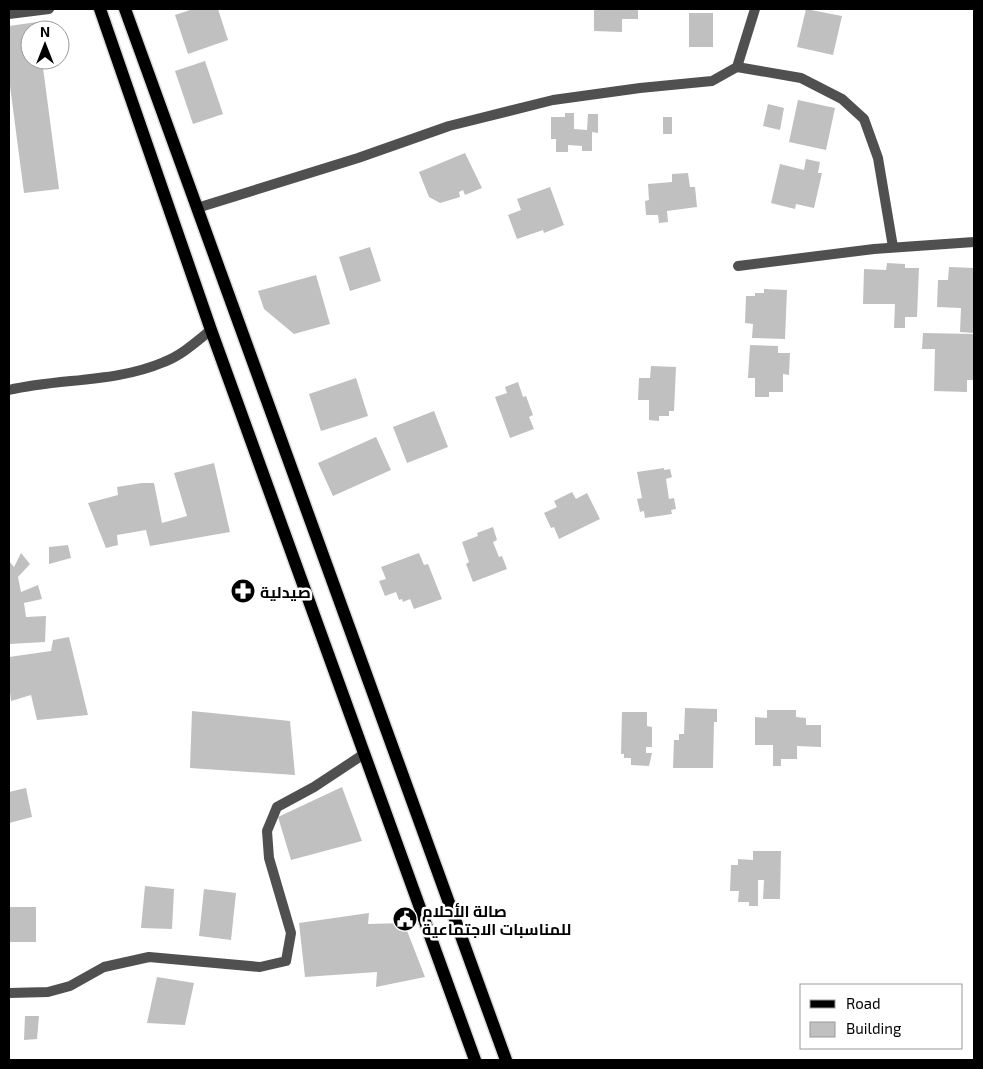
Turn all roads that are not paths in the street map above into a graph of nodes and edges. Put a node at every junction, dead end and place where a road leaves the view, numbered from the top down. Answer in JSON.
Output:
{"nodes":[{"id":1,"x":48,"y":9,"type":"edge"},
{"id":2,"x":100,"y":9,"type":"edge"},
{"id":3,"x":125,"y":9,"type":"edge"},
{"id":4,"x":754,"y":9,"type":"edge"},
{"id":5,"x":9,"y":14,"type":"edge"},
{"id":6,"x":737,"y":66,"type":"junction"},
{"id":7,"x":197,"y":208,"type":"junction"},
{"id":8,"x":974,"y":242,"type":"edge"},
{"id":9,"x":893,"y":247,"type":"junction"},
{"id":10,"x":738,"y":266,"type":"dead end"},
{"id":11,"x":211,"y":330,"type":"junction"},
{"id":12,"x":9,"y":390,"type":"edge"},
{"id":13,"x":364,"y":754,"type":"junction"},
{"id":14,"x":9,"y":993,"type":"edge"},
{"id":15,"x":475,"y":1060,"type":"edge"},
{"id":16,"x":506,"y":1060,"type":"edge"}],
"edges":[{"from":1,"to":5,"type":"street"},
{"from":2,"to":11,"type":"main road"},
{"from":3,"to":7,"type":"main road"},
{"from":4,"to":6,"type":"street"},
{"from":6,"to":7,"type":"street"},
{"from":6,"to":9,"type":"street"},
{"from":7,"to":16,"type":"main road"},
{"from":8,"to":9,"type":"street"},
{"from":9,"to":10,"type":"street"},
{"from":11,"to":12,"type":"street"},
{"from":11,"to":13,"type":"main road"},
{"from":13,"to":14,"type":"street"},
{"from":13,"to":15,"type":"main road"}]}
